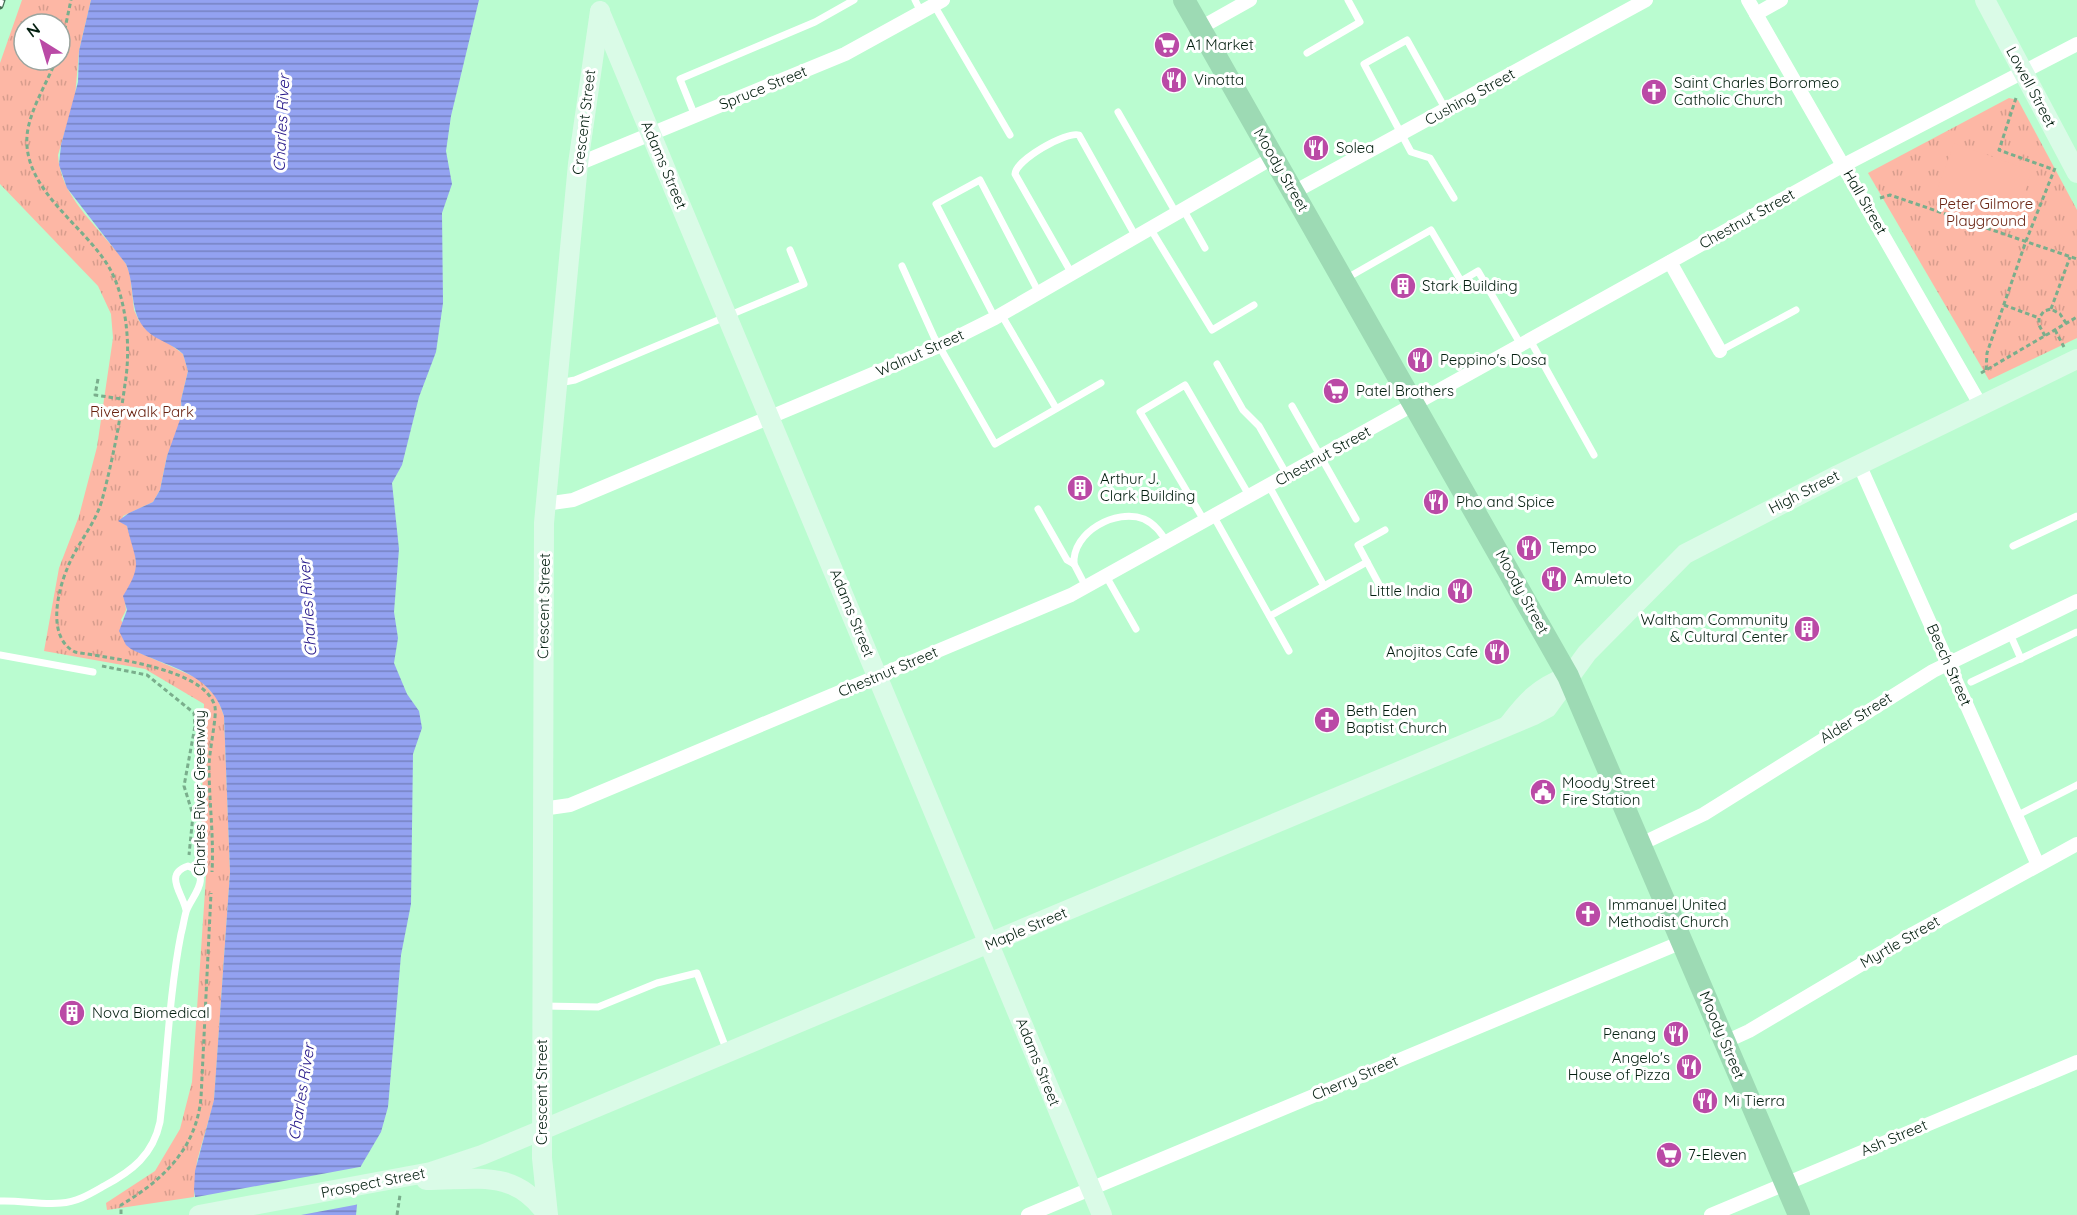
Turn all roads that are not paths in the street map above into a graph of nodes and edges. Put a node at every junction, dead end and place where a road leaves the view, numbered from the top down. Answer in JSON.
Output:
{"nodes":[{"id":1,"x":854,"y":0,"type":"edge"},
{"id":2,"x":1184,"y":0,"type":"edge"},
{"id":3,"x":1250,"y":0,"type":"edge"},
{"id":4,"x":1348,"y":0,"type":"edge"},
{"id":5,"x":1646,"y":0,"type":"edge"},
{"id":6,"x":1748,"y":0,"type":"edge"},
{"id":7,"x":1781,"y":0,"type":"edge"},
{"id":8,"x":1985,"y":0,"type":"edge"},
{"id":9,"x":939,"y":2,"type":"edge"},
{"id":10,"x":602,"y":6,"type":"edge"},
{"id":11,"x":918,"y":6,"type":"edge"},
{"id":12,"x":1756,"y":14,"type":"junction"},
{"id":13,"x":1200,"y":28,"type":"junction"},
{"id":14,"x":2077,"y":44,"type":"edge"},
{"id":15,"x":1306,"y":53,"type":"dead end"},
{"id":16,"x":2023,"y":73,"type":"junction"},
{"id":17,"x":1446,"y":110,"type":"junction"},
{"id":18,"x":1118,"y":112,"type":"dead end"},
{"id":19,"x":695,"y":116,"type":"junction"},
{"id":20,"x":651,"y":134,"type":"junction"},
{"id":21,"x":1402,"y":134,"type":"junction"},
{"id":22,"x":1010,"y":135,"type":"dead end"},
{"id":23,"x":1274,"y":157,"type":"junction"},
{"id":24,"x":578,"y":164,"type":"junction"},
{"id":25,"x":1844,"y":165,"type":"junction"},
{"id":26,"x":2068,"y":169,"type":"edge"},
{"id":27,"x":1294,"y":192,"type":"junction"},
{"id":28,"x":1454,"y":198,"type":"dead end"},
{"id":29,"x":1180,"y":211,"type":"junction"},
{"id":30,"x":1150,"y":228,"type":"junction"},
{"id":31,"x":1136,"y":237,"type":"junction"},
{"id":32,"x":1205,"y":248,"type":"dead end"},
{"id":33,"x":790,"y":250,"type":"dead end"},
{"id":34,"x":1670,"y":262,"type":"junction"},
{"id":35,"x":902,"y":266,"type":"dead end"},
{"id":36,"x":1072,"y":274,"type":"junction"},
{"id":37,"x":1344,"y":280,"type":"junction"},
{"id":38,"x":1039,"y":293,"type":"junction"},
{"id":39,"x":1254,"y":306,"type":"dead end"},
{"id":40,"x":1796,"y":310,"type":"dead end"},
{"id":41,"x":728,"y":316,"type":"junction"},
{"id":42,"x":998,"y":316,"type":"junction"},
{"id":43,"x":1526,"y":343,"type":"junction"},
{"id":44,"x":939,"y":346,"type":"junction"},
{"id":45,"x":1720,"y":351,"type":"joint"},
{"id":46,"x":2071,"y":355,"type":"edge"},
{"id":47,"x":1216,"y":364,"type":"dead end"},
{"id":48,"x":557,"y":383,"type":"junction"},
{"id":49,"x":1101,"y":383,"type":"dead end"},
{"id":50,"x":1415,"y":404,"type":"junction"},
{"id":51,"x":1292,"y":406,"type":"dead end"},
{"id":52,"x":1981,"y":406,"type":"junction"},
{"id":53,"x":1056,"y":408,"type":"junction"},
{"id":54,"x":771,"y":417,"type":"junction"},
{"id":55,"x":1594,"y":455,"type":"dead end"},
{"id":56,"x":1321,"y":457,"type":"junction"},
{"id":57,"x":1859,"y":464,"type":"junction"},
{"id":58,"x":1288,"y":476,"type":"junction"},
{"id":59,"x":1269,"y":486,"type":"junction"},
{"id":60,"x":1250,"y":497,"type":"junction"},
{"id":61,"x":545,"y":504,"type":"junction"},
{"id":62,"x":1038,"y":509,"type":"dead end"},
{"id":63,"x":2077,"y":516,"type":"edge"},
{"id":64,"x":1209,"y":519,"type":"junction"},
{"id":65,"x":1356,"y":519,"type":"dead end"},
{"id":66,"x":1385,"y":530,"type":"dead end"},
{"id":67,"x":1167,"y":542,"type":"junction"},
{"id":68,"x":2013,"y":546,"type":"dead end"},
{"id":69,"x":1367,"y":562,"type":"junction"},
{"id":70,"x":1074,"y":564,"type":"junction"},
{"id":71,"x":1106,"y":576,"type":"junction"},
{"id":72,"x":1324,"y":586,"type":"junction"},
{"id":73,"x":1086,"y":588,"type":"junction"},
{"id":74,"x":1382,"y":590,"type":"dead end"},
{"id":75,"x":2077,"y":601,"type":"edge"},
{"id":76,"x":1270,"y":616,"type":"junction"},
{"id":77,"x":1136,"y":629,"type":"dead end"},
{"id":78,"x":2077,"y":632,"type":"edge"},
{"id":79,"x":2010,"y":634,"type":"junction"},
{"id":80,"x":1289,"y":651,"type":"dead end"},
{"id":81,"x":0,"y":655,"type":"edge"},
{"id":82,"x":2021,"y":659,"type":"junction"},
{"id":83,"x":1948,"y":664,"type":"junction"},
{"id":84,"x":93,"y":672,"type":"road end"},
{"id":85,"x":1568,"y":676,"type":"junction"},
{"id":86,"x":878,"y":677,"type":"junction"},
{"id":87,"x":1971,"y":682,"type":"dead end"},
{"id":88,"x":2077,"y":785,"type":"edge"},
{"id":89,"x":542,"y":810,"type":"junction"},
{"id":90,"x":2016,"y":816,"type":"junction"},
{"id":91,"x":1641,"y":844,"type":"junction"},
{"id":92,"x":2077,"y":844,"type":"edge"},
{"id":93,"x":2038,"y":865,"type":"junction"},
{"id":94,"x":186,"y":910,"type":"junction"},
{"id":95,"x":1682,"y":942,"type":"junction"},
{"id":96,"x":990,"y":944,"type":"junction"},
{"id":97,"x":542,"y":1006,"type":"junction"},
{"id":98,"x":1725,"y":1042,"type":"junction"},
{"id":99,"x":728,"y":1054,"type":"junction"},
{"id":100,"x":2077,"y":1062,"type":"edge"},
{"id":101,"x":542,"y":1132,"type":"junction"},
{"id":102,"x":1786,"y":1184,"type":"junction"},
{"id":103,"x":395,"y":1187,"type":"junction"},
{"id":104,"x":1091,"y":1189,"type":"junction"},
{"id":105,"x":0,"y":1201,"type":"edge"},
{"id":106,"x":199,"y":1215,"type":"edge"},
{"id":107,"x":548,"y":1215,"type":"edge"},
{"id":108,"x":1028,"y":1215,"type":"edge"},
{"id":109,"x":1102,"y":1215,"type":"edge"},
{"id":110,"x":1711,"y":1215,"type":"edge"},
{"id":111,"x":1799,"y":1215,"type":"edge"}],
"edges":[{"from":1,"to":19,"type":"lane"},
{"from":2,"to":13,"type":"main road","name":"Moody Street"},
{"from":3,"to":13,"type":"street"},
{"from":4,"to":15,"type":"lane"},
{"from":5,"to":17,"type":"street","name":"Cushing Street"},
{"from":6,"to":12,"type":"street","name":"Hall Street"},
{"from":7,"to":12,"type":"street"},
{"from":8,"to":16,"type":"street","name":"Lowell Street"},
{"from":9,"to":11,"type":"street","name":"Spruce Street"},
{"from":9,"to":22,"type":"lane"},
{"from":10,"to":20,"type":"street","name":"Adams Street"},
{"from":10,"to":24,"type":"street","name":"Crescent Street"},
{"from":11,"to":19,"type":"street","name":"Spruce Street"},
{"from":12,"to":25,"type":"street","name":"Hall Street"},
{"from":13,"to":23,"type":"main road","name":"Moody Street"},
{"from":14,"to":16,"type":"street","name":"Chestnut Street"},
{"from":16,"to":25,"type":"street","name":"Chestnut Street"},
{"from":16,"to":26,"type":"street","name":"Lowell Street"},
{"from":17,"to":21,"type":"street","name":"Cushing Street"},
{"from":17,"to":21,"type":"lane"},
{"from":18,"to":29,"type":"lane"},
{"from":19,"to":20,"type":"street","name":"Spruce Street"},
{"from":20,"to":24,"type":"street","name":"Spruce Street"},
{"from":20,"to":41,"type":"street","name":"Adams Street"},
{"from":21,"to":27,"type":"street","name":"Cushing Street"},
{"from":21,"to":28,"type":"lane"},
{"from":23,"to":27,"type":"main road","name":"Moody Street"},
{"from":23,"to":29,"type":"street","name":"Walnut Street"},
{"from":24,"to":48,"type":"street","name":"Crescent Street"},
{"from":25,"to":34,"type":"street","name":"Chestnut Street"},
{"from":25,"to":52,"type":"street","name":"Hall Street"},
{"from":27,"to":37,"type":"main road","name":"Moody Street"},
{"from":29,"to":30,"type":"street","name":"Walnut Street"},
{"from":29,"to":32,"type":"lane"},
{"from":30,"to":31,"type":"street","name":"Walnut Street"},
{"from":30,"to":39,"type":"lane"},
{"from":31,"to":36,"type":"street","name":"Walnut Street"},
{"from":31,"to":36,"type":"lane"},
{"from":33,"to":41,"type":"lane"},
{"from":34,"to":43,"type":"street","name":"Chestnut Street"},
{"from":34,"to":45,"type":"street"},
{"from":35,"to":44,"type":"lane"},
{"from":36,"to":38,"type":"street","name":"Walnut Street"},
{"from":37,"to":43,"type":"lane"},
{"from":37,"to":50,"type":"main road","name":"Moody Street"},
{"from":38,"to":42,"type":"street","name":"Walnut Street"},
{"from":38,"to":42,"type":"lane"},
{"from":40,"to":45,"type":"lane"},
{"from":41,"to":48,"type":"lane"},
{"from":41,"to":54,"type":"street","name":"Adams Street"},
{"from":42,"to":44,"type":"street","name":"Walnut Street"},
{"from":42,"to":53,"type":"lane"},
{"from":43,"to":50,"type":"street","name":"Chestnut Street"},
{"from":43,"to":55,"type":"lane"},
{"from":44,"to":53,"type":"lane"},
{"from":44,"to":54,"type":"street","name":"Walnut Street"},
{"from":46,"to":52,"type":"street","name":"High Street"},
{"from":47,"to":58,"type":"lane"},
{"from":48,"to":61,"type":"street","name":"Crescent Street"},
{"from":49,"to":53,"type":"lane"},
{"from":50,"to":56,"type":"street","name":"Chestnut Street"},
{"from":50,"to":85,"type":"main road","name":"Moody Street"},
{"from":51,"to":56,"type":"lane"},
{"from":52,"to":57,"type":"street","name":"High Street"},
{"from":54,"to":61,"type":"street","name":"Walnut Street"},
{"from":54,"to":86,"type":"street","name":"Adams Street"},
{"from":56,"to":58,"type":"street","name":"Chestnut Street"},
{"from":56,"to":65,"type":"lane"},
{"from":57,"to":83,"type":"street","name":"Beech Street"},
{"from":57,"to":85,"type":"street","name":"High Street"},
{"from":58,"to":59,"type":"street","name":"Chestnut Street"},
{"from":59,"to":60,"type":"street","name":"Chestnut Street"},
{"from":59,"to":72,"type":"lane"},
{"from":60,"to":64,"type":"street","name":"Chestnut Street"},
{"from":60,"to":64,"type":"lane"},
{"from":61,"to":89,"type":"street","name":"Crescent Street"},
{"from":62,"to":70,"type":"lane"},
{"from":63,"to":68,"type":"lane"},
{"from":64,"to":67,"type":"street","name":"Chestnut Street"},
{"from":64,"to":76,"type":"lane"},
{"from":66,"to":69,"type":"lane"},
{"from":67,"to":70,"type":"lane"},
{"from":67,"to":71,"type":"street","name":"Chestnut Street"},
{"from":69,"to":72,"type":"lane"},
{"from":69,"to":74,"type":"lane"},
{"from":70,"to":73,"type":"lane"},
{"from":71,"to":73,"type":"street","name":"Chestnut Street"},
{"from":71,"to":77,"type":"lane"},
{"from":72,"to":76,"type":"lane"},
{"from":73,"to":86,"type":"street","name":"Chestnut Street"},
{"from":75,"to":79,"type":"street","name":"Alder Street"},
{"from":76,"to":80,"type":"lane"},
{"from":78,"to":82,"type":"lane"},
{"from":79,"to":82,"type":"lane"},
{"from":79,"to":83,"type":"street","name":"Alder Street"},
{"from":81,"to":84,"type":"lane"},
{"from":82,"to":87,"type":"lane"},
{"from":83,"to":90,"type":"street","name":"Beech Street"},
{"from":83,"to":91,"type":"street","name":"Alder Street"},
{"from":85,"to":91,"type":"main road","name":"Moody Street"},
{"from":85,"to":96,"type":"street","name":"Maple Street"},
{"from":86,"to":89,"type":"street","name":"Chestnut Street"},
{"from":86,"to":96,"type":"street","name":"Adams Street"},
{"from":88,"to":90,"type":"lane"},
{"from":89,"to":97,"type":"street","name":"Crescent Street"},
{"from":90,"to":93,"type":"street","name":"Beech Street"},
{"from":91,"to":95,"type":"main road","name":"Moody Street"},
{"from":92,"to":93,"type":"street","name":"Myrtle Street"},
{"from":93,"to":98,"type":"street","name":"Myrtle Street"},
{"from":94,"to":94,"type":"lane"},
{"from":94,"to":105,"type":"lane"},
{"from":95,"to":98,"type":"main road","name":"Moody Street"},
{"from":95,"to":104,"type":"street","name":"Cherry Street"},
{"from":96,"to":99,"type":"street","name":"Maple Street"},
{"from":96,"to":104,"type":"street","name":"Adams Street"},
{"from":97,"to":99,"type":"lane"},
{"from":97,"to":101,"type":"street","name":"Crescent Street"},
{"from":98,"to":102,"type":"main road","name":"Moody Street"},
{"from":99,"to":101,"type":"street","name":"Maple Street"},
{"from":100,"to":102,"type":"street","name":"Ash Street"},
{"from":101,"to":103,"type":"street","name":"Prospect Street"},
{"from":101,"to":107,"type":"street","name":"Crescent Street"},
{"from":102,"to":110,"type":"street","name":"Ash Street"},
{"from":102,"to":111,"type":"main road","name":"Moody Street"},
{"from":103,"to":106,"type":"street","name":"Prospect Street"},
{"from":103,"to":107,"type":"street"},
{"from":104,"to":108,"type":"street","name":"Cherry Street"},
{"from":104,"to":109,"type":"street","name":"Adams Street"}]}
